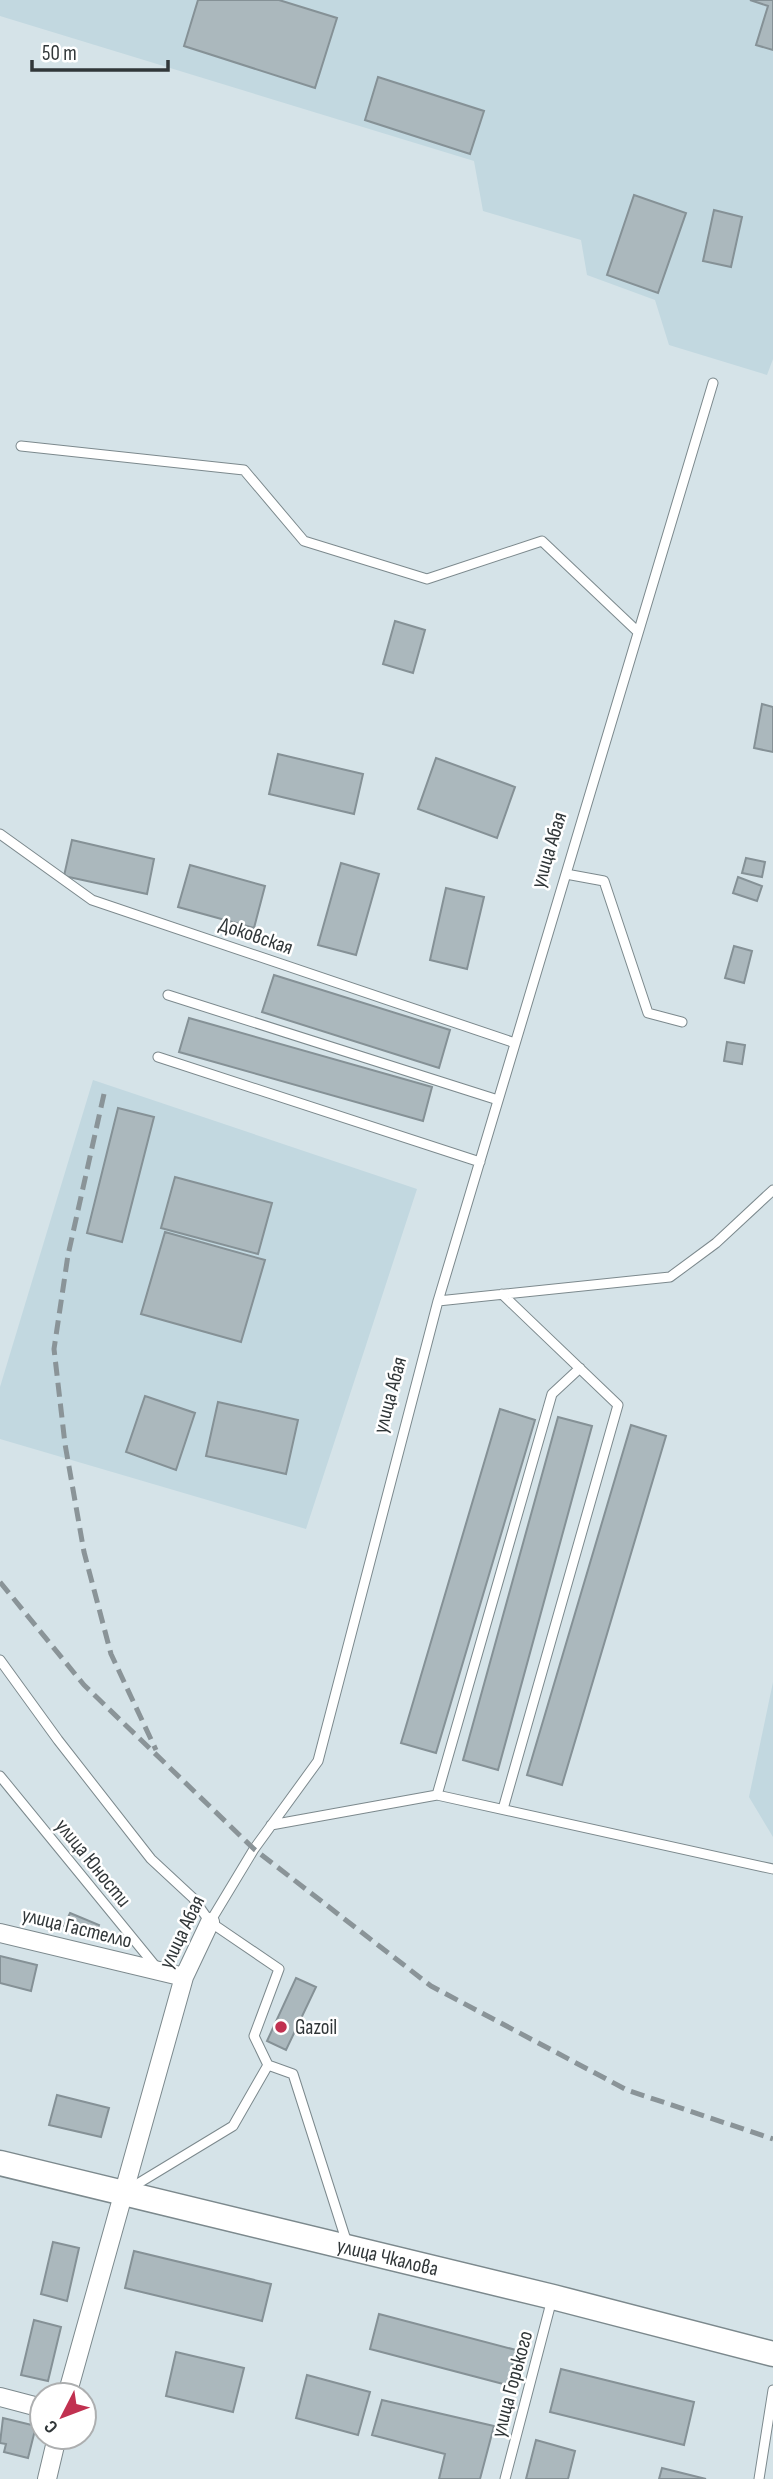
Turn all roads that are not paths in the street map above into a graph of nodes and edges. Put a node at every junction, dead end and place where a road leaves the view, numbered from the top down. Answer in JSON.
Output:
{"nodes":[{"id":1,"x":713,"y":383,"type":"dead end"},
{"id":2,"x":21,"y":446,"type":"dead end"},
{"id":3,"x":638,"y":632,"type":"junction"},
{"id":4,"x":0,"y":834,"type":"edge"},
{"id":5,"x":566,"y":874,"type":"junction"},
{"id":6,"x":168,"y":995,"type":"dead end"},
{"id":7,"x":682,"y":1022,"type":"dead end"},
{"id":8,"x":515,"y":1043,"type":"junction"},
{"id":9,"x":158,"y":1057,"type":"dead end"},
{"id":10,"x":498,"y":1100,"type":"junction"},
{"id":11,"x":480,"y":1162,"type":"junction"},
{"id":12,"x":773,"y":1190,"type":"edge"},
{"id":13,"x":502,"y":1294,"type":"junction"},
{"id":14,"x":438,"y":1301,"type":"junction"},
{"id":15,"x":580,"y":1368,"type":"junction"},
{"id":16,"x":0,"y":1660,"type":"edge"},
{"id":17,"x":0,"y":1776,"type":"edge"},
{"id":18,"x":437,"y":1795,"type":"junction"},
{"id":19,"x":503,"y":1809,"type":"junction"},
{"id":20,"x":271,"y":1825,"type":"junction"},
{"id":21,"x":773,"y":1869,"type":"edge"},
{"id":22,"x":210,"y":1922,"type":"junction"},
{"id":23,"x":0,"y":1933,"type":"edge"},
{"id":24,"x":160,"y":1972,"type":"junction"},
{"id":25,"x":184,"y":1977,"type":"junction"},
{"id":26,"x":268,"y":2065,"type":"junction"},
{"id":27,"x":0,"y":2164,"type":"edge"},
{"id":28,"x":121,"y":2194,"type":"junction"},
{"id":29,"x":348,"y":2248,"type":"junction"},
{"id":30,"x":553,"y":2297,"type":"junction"},
{"id":31,"x":773,"y":2354,"type":"edge"},
{"id":32,"x":72,"y":2381,"type":"edge"},
{"id":33,"x":773,"y":2390,"type":"edge"},
{"id":34,"x":0,"y":2397,"type":"edge"},
{"id":35,"x":28,"y":2404,"type":"edge"},
{"id":36,"x":54,"y":2451,"type":"edge"},
{"id":37,"x":47,"y":2479,"type":"edge"},
{"id":38,"x":505,"y":2479,"type":"edge"},
{"id":39,"x":759,"y":2479,"type":"edge"}],
"edges":[{"from":1,"to":3,"type":"lane","name":"улица Абая"},
{"from":2,"to":3,"type":"lane"},
{"from":3,"to":5,"type":"lane","name":"улица Абая"},
{"from":4,"to":8,"type":"lane","name":"Доковская"},
{"from":5,"to":7,"type":"lane"},
{"from":5,"to":8,"type":"lane","name":"улица Абая"},
{"from":6,"to":10,"type":"lane"},
{"from":8,"to":10,"type":"lane","name":"улица Абая"},
{"from":9,"to":11,"type":"lane"},
{"from":10,"to":11,"type":"lane","name":"улица Абая"},
{"from":11,"to":14,"type":"lane","name":"улица Абая"},
{"from":12,"to":13,"type":"lane"},
{"from":13,"to":14,"type":"lane"},
{"from":13,"to":15,"type":"lane"},
{"from":14,"to":20,"type":"lane","name":"улица Абая"},
{"from":15,"to":18,"type":"lane"},
{"from":15,"to":19,"type":"lane"},
{"from":16,"to":22,"type":"lane"},
{"from":17,"to":24,"type":"lane","name":"улица Юности"},
{"from":18,"to":19,"type":"lane"},
{"from":18,"to":20,"type":"lane"},
{"from":19,"to":21,"type":"lane"},
{"from":20,"to":22,"type":"lane","name":"улица Абая"},
{"from":22,"to":25,"type":"street","name":"улица Абая"},
{"from":22,"to":26,"type":"lane"},
{"from":23,"to":24,"type":"street","name":"улица Гастелло"},
{"from":24,"to":25,"type":"street","name":"улица Гастелло"},
{"from":25,"to":28,"type":"street","name":"улица Абая"},
{"from":26,"to":28,"type":"lane"},
{"from":26,"to":29,"type":"lane"},
{"from":27,"to":28,"type":"main road","name":"улица Чкалова"},
{"from":28,"to":29,"type":"main road","name":"улица Чкалова"},
{"from":28,"to":32,"type":"street","name":"улица Абая"},
{"from":29,"to":30,"type":"main road","name":"улица Чкалова"},
{"from":30,"to":31,"type":"main road","name":"улица Чкалова"},
{"from":30,"to":38,"type":"lane","name":"улица Горького"},
{"from":33,"to":39,"type":"lane"},
{"from":34,"to":35,"type":"street"},
{"from":36,"to":37,"type":"street"}]}
